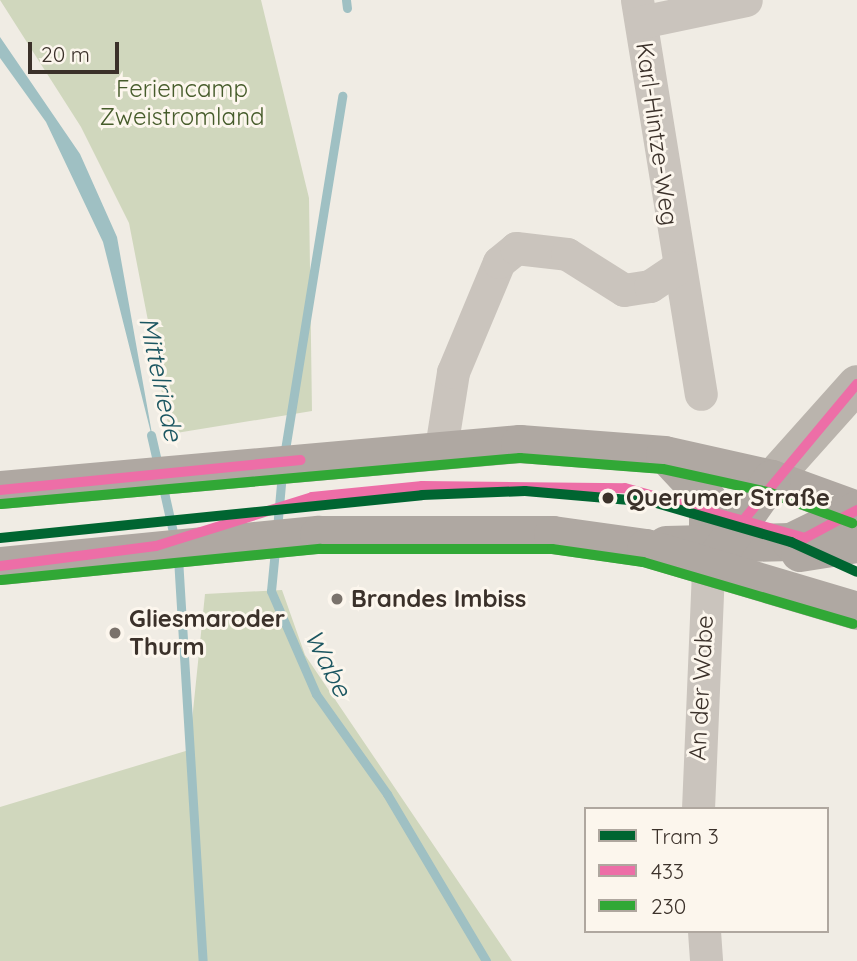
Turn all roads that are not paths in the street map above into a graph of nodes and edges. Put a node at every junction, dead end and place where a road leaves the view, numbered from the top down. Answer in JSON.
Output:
{"nodes":[{"id":1,"x":746,"y":0,"type":"edge"},
{"id":2,"x":639,"y":11,"type":"edge"},
{"id":3,"x":678,"y":267,"type":"junction"},
{"id":4,"x":857,"y":384,"type":"edge"},
{"id":5,"x":701,"y":394,"type":"dead end"},
{"id":6,"x":440,"y":448,"type":"junction"},
{"id":7,"x":667,"y":456,"type":"junction"},
{"id":8,"x":772,"y":479,"type":"junction"},
{"id":9,"x":0,"y":490,"type":"edge"},
{"id":10,"x":857,"y":510,"type":"edge"},
{"id":11,"x":857,"y":544,"type":"edge"},
{"id":12,"x":803,"y":546,"type":"junction"},
{"id":13,"x":715,"y":550,"type":"junction"},
{"id":14,"x":0,"y":566,"type":"edge"},
{"id":15,"x":852,"y":609,"type":"edge"},
{"id":16,"x":698,"y":807,"type":"edge"},
{"id":17,"x":704,"y":933,"type":"edge"},
{"id":18,"x":706,"y":961,"type":"edge"}],
"edges":[{"from":1,"to":2,"type":"street"},
{"from":2,"to":3,"type":"street","name":"Karl-Hintze-Weg"},
{"from":3,"to":5,"type":"street","name":"Karl-Hintze-Weg"},
{"from":3,"to":6,"type":"street"},
{"from":4,"to":8,"type":"street"},
{"from":6,"to":7,"type":"main road"},
{"from":6,"to":9,"type":"main road"},
{"from":7,"to":8,"type":"main road"},
{"from":7,"to":13,"type":"main road"},
{"from":8,"to":10,"type":"main road"},
{"from":8,"to":12,"type":"main road"},
{"from":8,"to":13,"type":"main road"},
{"from":10,"to":12,"type":"main road"},
{"from":11,"to":12,"type":"main road"},
{"from":12,"to":13,"type":"main road"},
{"from":12,"to":15,"type":"main road"},
{"from":13,"to":14,"type":"main road"},
{"from":13,"to":15,"type":"main road"},
{"from":13,"to":16,"type":"street","name":"An der Wabe"},
{"from":17,"to":18,"type":"street"}]}
